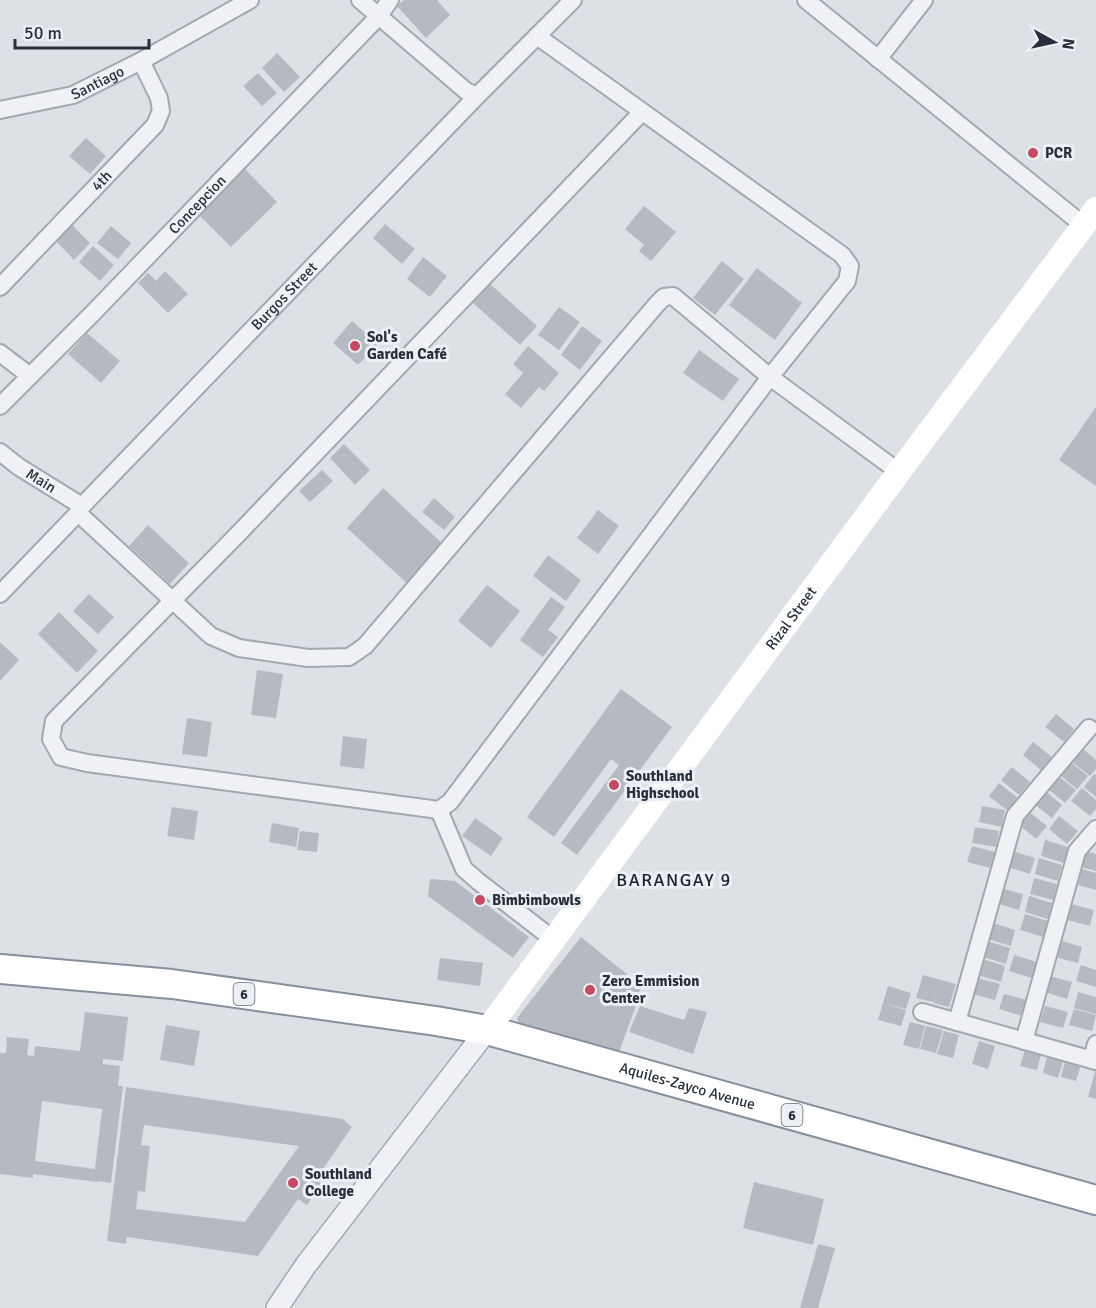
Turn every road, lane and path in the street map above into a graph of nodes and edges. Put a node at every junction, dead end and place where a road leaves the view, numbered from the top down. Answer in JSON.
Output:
{"nodes":[{"id":1,"x":249,"y":0,"type":"edge"},
{"id":2,"x":360,"y":0,"type":"edge"},
{"id":3,"x":390,"y":0,"type":"edge"},
{"id":4,"x":573,"y":0,"type":"edge"},
{"id":5,"x":806,"y":0,"type":"edge"},
{"id":6,"x":924,"y":0,"type":"edge"},
{"id":7,"x":379,"y":16,"type":"junction"},
{"id":8,"x":537,"y":36,"type":"junction"},
{"id":9,"x":878,"y":59,"type":"junction"},
{"id":10,"x":141,"y":61,"type":"junction"},
{"id":11,"x":477,"y":96,"type":"junction"},
{"id":12,"x":0,"y":110,"type":"edge"},
{"id":13,"x":642,"y":112,"type":"junction"},
{"id":14,"x":1090,"y":217,"type":"edge"},
{"id":15,"x":0,"y":287,"type":"edge"},
{"id":16,"x":0,"y":353,"type":"edge"},
{"id":17,"x":30,"y":376,"type":"junction"},
{"id":18,"x":770,"y":377,"type":"junction"},
{"id":19,"x":0,"y":406,"type":"edge"},
{"id":20,"x":0,"y":452,"type":"edge"},
{"id":21,"x":899,"y":472,"type":"junction"},
{"id":22,"x":80,"y":510,"type":"junction"},
{"id":23,"x":0,"y":594,"type":"edge"},
{"id":24,"x":173,"y":600,"type":"junction"},
{"id":25,"x":1090,"y":729,"type":"edge"},
{"id":26,"x":439,"y":810,"type":"junction"},
{"id":27,"x":1096,"y":829,"type":"edge"},
{"id":28,"x":554,"y":940,"type":"junction"},
{"id":29,"x":0,"y":969,"type":"edge"},
{"id":30,"x":922,"y":1012,"type":"dead end"},
{"id":31,"x":957,"y":1022,"type":"junction"},
{"id":32,"x":487,"y":1030,"type":"junction"},
{"id":33,"x":1024,"y":1041,"type":"junction"},
{"id":34,"x":1096,"y":1044,"type":"edge"},
{"id":35,"x":1094,"y":1061,"type":"edge"},
{"id":36,"x":1096,"y":1200,"type":"edge"},
{"id":37,"x":277,"y":1308,"type":"edge"}],
"edges":[{"from":1,"to":10,"type":"street","name":"Santiago"},
{"from":2,"to":7,"type":"street"},
{"from":3,"to":7,"type":"street","name":"Concepcion"},
{"from":4,"to":8,"type":"street","name":"Burgos Street"},
{"from":5,"to":9,"type":"street"},
{"from":6,"to":9,"type":"street"},
{"from":7,"to":11,"type":"street"},
{"from":7,"to":17,"type":"street","name":"Concepcion"},
{"from":8,"to":11,"type":"street","name":"Burgos Street"},
{"from":8,"to":13,"type":"street"},
{"from":9,"to":14,"type":"street"},
{"from":10,"to":12,"type":"street","name":"Santiago"},
{"from":10,"to":15,"type":"street","name":"4th"},
{"from":11,"to":22,"type":"street","name":"Burgos Street"},
{"from":13,"to":18,"type":"street"},
{"from":13,"to":24,"type":"street"},
{"from":14,"to":21,"type":"main road","name":"Rizal Street"},
{"from":16,"to":17,"type":"street"},
{"from":17,"to":19,"type":"street","name":"Concepcion"},
{"from":18,"to":21,"type":"street","name":"Main"},
{"from":18,"to":24,"type":"street","name":"Main"},
{"from":18,"to":26,"type":"street"},
{"from":20,"to":22,"type":"street","name":"Main"},
{"from":21,"to":28,"type":"main road","name":"Rizal Street"},
{"from":22,"to":23,"type":"street","name":"Burgos Street"},
{"from":22,"to":24,"type":"street","name":"Main"},
{"from":24,"to":26,"type":"street"},
{"from":25,"to":31,"type":"street"},
{"from":26,"to":28,"type":"street"},
{"from":27,"to":33,"type":"street"},
{"from":28,"to":32,"type":"main road","name":"Rizal Street"},
{"from":29,"to":32,"type":"highway","number":"6"},
{"from":30,"to":31,"type":"street"},
{"from":31,"to":33,"type":"street"},
{"from":32,"to":36,"type":"highway","name":"Aquiles-Zayco Avenue","number":"6"},
{"from":32,"to":37,"type":"street"},
{"from":33,"to":35,"type":"street"},
{"from":34,"to":35,"type":"street"}]}
